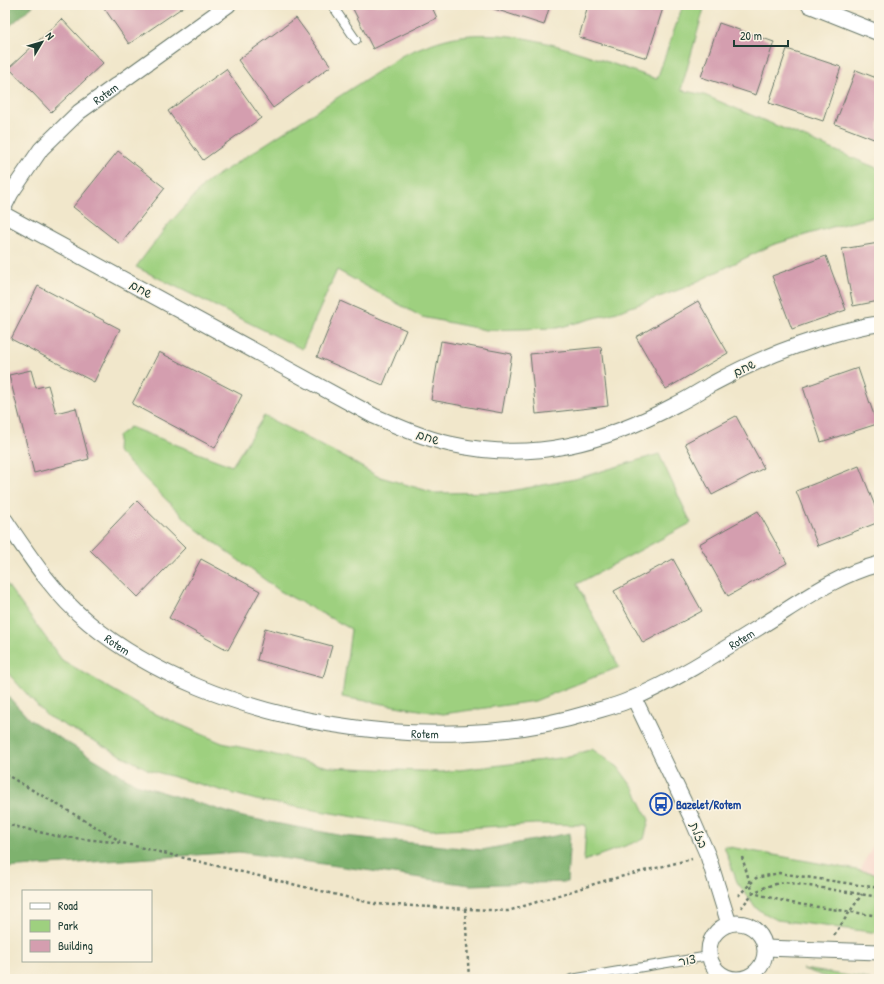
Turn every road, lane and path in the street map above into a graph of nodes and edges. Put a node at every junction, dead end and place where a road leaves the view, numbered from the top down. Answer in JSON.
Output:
{"nodes":[{"id":1,"x":228,"y":5,"type":"edge"},
{"id":2,"x":332,"y":5,"type":"edge"},
{"id":3,"x":809,"y":5,"type":"edge"},
{"id":4,"x":879,"y":33,"type":"edge"},
{"id":5,"x":356,"y":40,"type":"dead end"},
{"id":6,"x":5,"y":205,"type":"edge"},
{"id":7,"x":5,"y":215,"type":"edge"},
{"id":8,"x":879,"y":324,"type":"edge"},
{"id":9,"x":5,"y":520,"type":"edge"},
{"id":10,"x":879,"y":564,"type":"edge"},
{"id":11,"x":634,"y":698,"type":"junction"},
{"id":12,"x":5,"y":774,"type":"edge"},
{"id":13,"x":5,"y":824,"type":"edge"},
{"id":14,"x":122,"y":843,"type":"junction"},
{"id":15,"x":708,"y":856,"type":"junction"},
{"id":16,"x":742,"y":857,"type":"dead end"},
{"id":17,"x":750,"y":884,"type":"junction"},
{"id":18,"x":879,"y":888,"type":"edge"},
{"id":19,"x":753,"y":893,"type":"junction"},
{"id":20,"x":862,"y":894,"type":"junction"},
{"id":21,"x":879,"y":896,"type":"edge"},
{"id":22,"x":465,"y":909,"type":"junction"},
{"id":23,"x":850,"y":912,"type":"junction"},
{"id":24,"x":879,"y":916,"type":"edge"},
{"id":25,"x":727,"y":917,"type":"junction"},
{"id":26,"x":765,"y":948,"type":"junction"},
{"id":27,"x":825,"y":949,"type":"junction"},
{"id":28,"x":879,"y":952,"type":"edge"},
{"id":29,"x":709,"y":956,"type":"junction"},
{"id":30,"x":720,"y":976,"type":"edge"},
{"id":31,"x":752,"y":977,"type":"edge"},
{"id":32,"x":469,"y":979,"type":"edge"},
{"id":33,"x":571,"y":979,"type":"edge"}],
"edges":[{"from":1,"to":6,"type":"street","name":"Rotem"},
{"from":2,"to":5,"type":"lane"},
{"from":3,"to":4,"type":"street"},
{"from":7,"to":8,"type":"street","name":"שחם"},
{"from":9,"to":11,"type":"street","name":"Rotem"},
{"from":10,"to":11,"type":"street","name":"Rotem"},
{"from":11,"to":15,"type":"street","name":"בזלת"},
{"from":12,"to":14,"type":"path"},
{"from":13,"to":14,"type":"path"},
{"from":14,"to":22,"type":"path"},
{"from":15,"to":22,"type":"path"},
{"from":15,"to":25,"type":"street","name":"בזלת"},
{"from":16,"to":17,"type":"path"},
{"from":17,"to":18,"type":"path"},
{"from":17,"to":19,"type":"path"},
{"from":17,"to":25,"type":"path"},
{"from":19,"to":20,"type":"path"},
{"from":19,"to":23,"type":"path"},
{"from":19,"to":25,"type":"path"},
{"from":20,"to":21,"type":"path"},
{"from":20,"to":23,"type":"path"},
{"from":22,"to":32,"type":"path"},
{"from":23,"to":24,"type":"path"},
{"from":23,"to":27,"type":"path"},
{"from":25,"to":26,"type":"street"},
{"from":25,"to":29,"type":"street"},
{"from":26,"to":27,"type":"street"},
{"from":26,"to":31,"type":"street"},
{"from":27,"to":28,"type":"street"},
{"from":29,"to":30,"type":"street"},
{"from":29,"to":33,"type":"lane","name":"צור"},
{"from":30,"to":31,"type":"street"}]}
